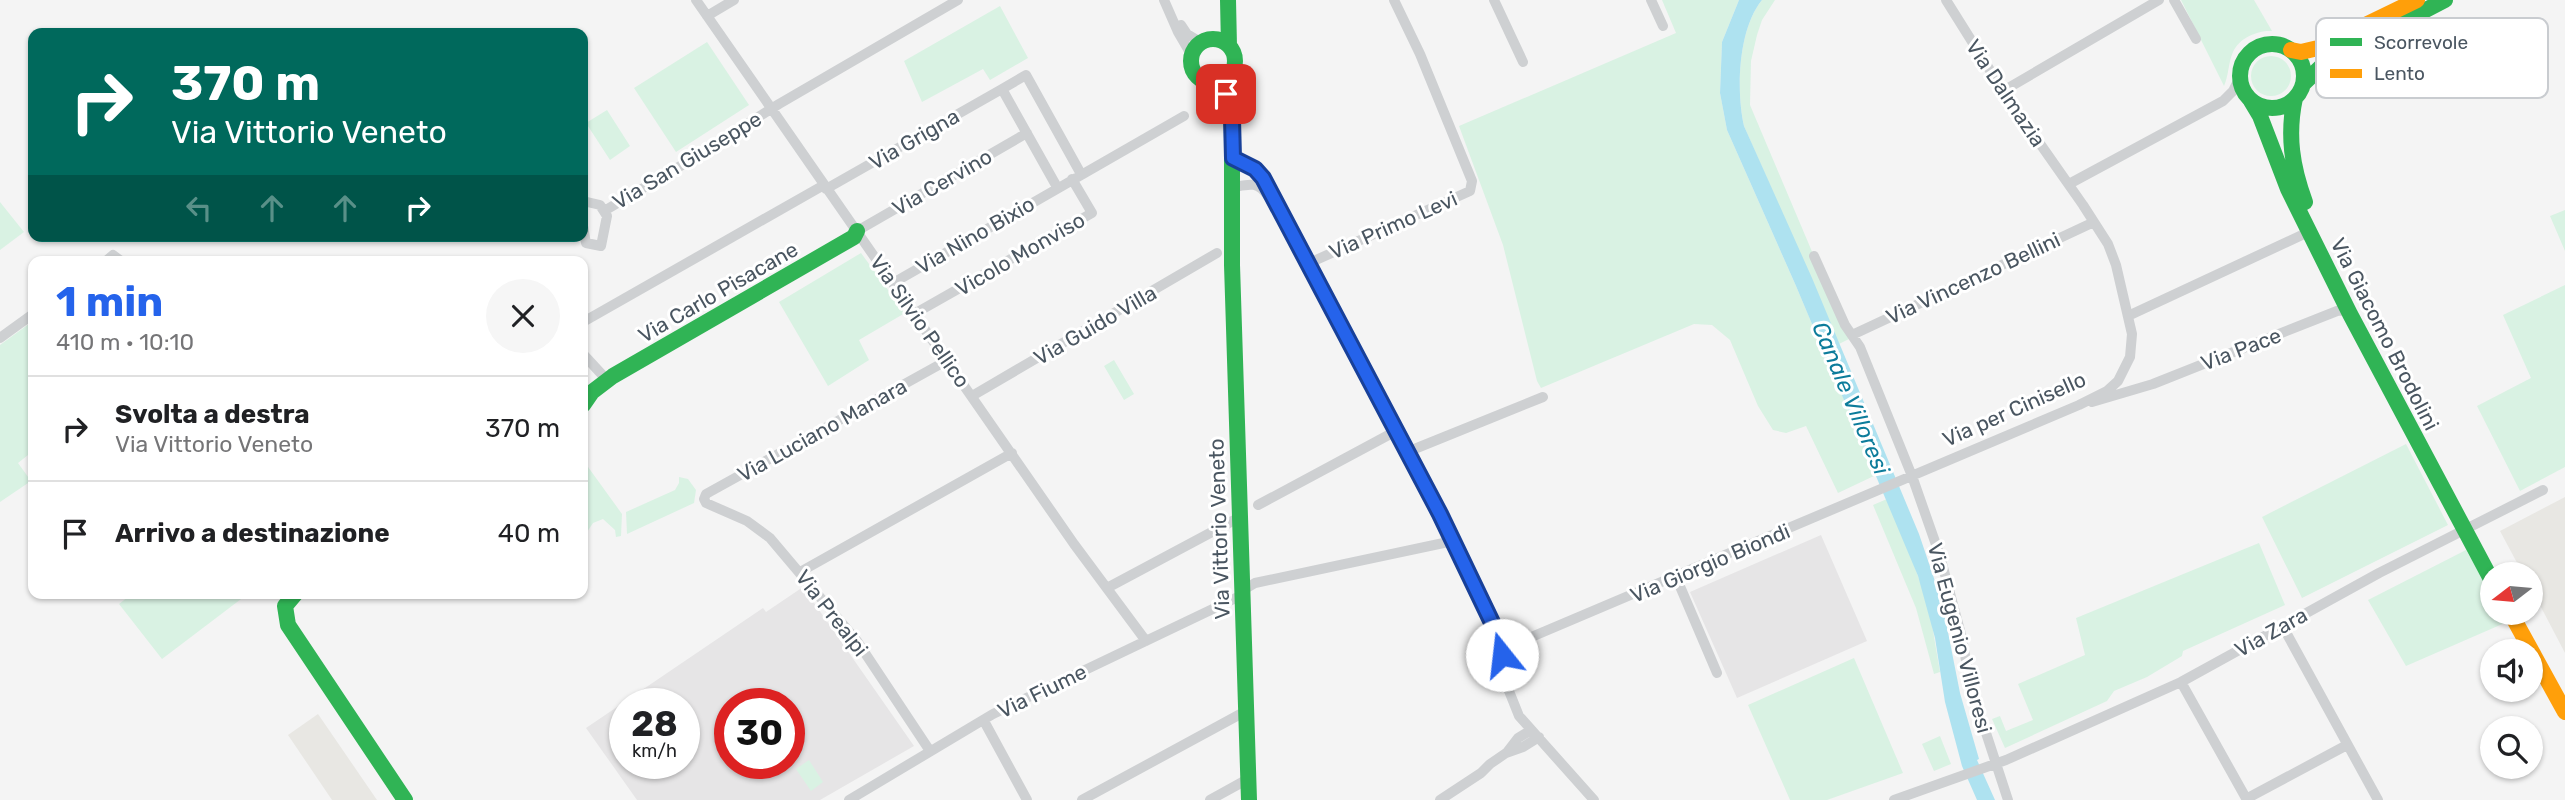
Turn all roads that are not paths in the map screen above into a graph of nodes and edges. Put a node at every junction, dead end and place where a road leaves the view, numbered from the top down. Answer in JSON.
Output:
{"nodes":[{"id":1,"x":696,"y":0,"type":"edge"},
{"id":2,"x":734,"y":0,"type":"edge"},
{"id":3,"x":958,"y":0,"type":"edge"},
{"id":4,"x":1164,"y":0,"type":"edge"},
{"id":5,"x":1220,"y":0,"type":"edge"},
{"id":6,"x":1228,"y":0,"type":"edge"},
{"id":7,"x":1394,"y":0,"type":"edge"},
{"id":8,"x":1494,"y":0,"type":"edge"},
{"id":9,"x":1651,"y":0,"type":"edge"},
{"id":10,"x":1946,"y":0,"type":"edge"},
{"id":11,"x":2159,"y":0,"type":"edge"},
{"id":12,"x":2174,"y":0,"type":"edge"},
{"id":13,"x":2417,"y":0,"type":"edge"},
{"id":14,"x":2445,"y":0,"type":"edge"},
{"id":15,"x":707,"y":16,"type":"junction"},
{"id":16,"x":2380,"y":18,"type":"edge"},
{"id":17,"x":2408,"y":18,"type":"edge"},
{"id":18,"x":1663,"y":26,"type":"dead end"},
{"id":19,"x":2196,"y":39,"type":"dead end"},
{"id":20,"x":1202,"y":46,"type":"junction"},
{"id":21,"x":1229,"y":46,"type":"junction"},
{"id":22,"x":2316,"y":48,"type":"edge"},
{"id":23,"x":2291,"y":50,"type":"junction"},
{"id":24,"x":1523,"y":62,"type":"dead end"},
{"id":25,"x":2316,"y":73,"type":"edge"},
{"id":26,"x":2240,"y":77,"type":"junction"},
{"id":27,"x":1227,"y":79,"type":"junction"},
{"id":28,"x":1206,"y":82,"type":"junction"},
{"id":29,"x":1002,"y":89,"type":"junction"},
{"id":30,"x":2003,"y":91,"type":"junction"},
{"id":31,"x":2299,"y":91,"type":"junction"},
{"id":32,"x":2223,"y":101,"type":"junction"},
{"id":33,"x":2252,"y":101,"type":"junction"},
{"id":34,"x":771,"y":109,"type":"junction"},
{"id":35,"x":1184,"y":116,"type":"dead end"},
{"id":36,"x":1027,"y":134,"type":"junction"},
{"id":37,"x":1233,"y":158,"type":"junction"},
{"id":38,"x":1077,"y":177,"type":"junction"},
{"id":39,"x":2069,"y":184,"type":"junction"},
{"id":40,"x":825,"y":187,"type":"junction"},
{"id":41,"x":1057,"y":187,"type":"junction"},
{"id":42,"x":1234,"y":187,"type":"junction"},
{"id":43,"x":588,"y":202,"type":"edge"},
{"id":44,"x":1278,"y":209,"type":"junction"},
{"id":45,"x":604,"y":211,"type":"junction"},
{"id":46,"x":2094,"y":222,"type":"junction"},
{"id":47,"x":857,"y":231,"type":"junction"},
{"id":48,"x":2302,"y":235,"type":"dead end"},
{"id":49,"x":586,"y":242,"type":"edge"},
{"id":50,"x":1225,"y":256,"type":"junction"},
{"id":51,"x":1814,"y":256,"type":"dead end"},
{"id":52,"x":1307,"y":264,"type":"junction"},
{"id":53,"x":893,"y":283,"type":"junction"},
{"id":54,"x":914,"y":314,"type":"junction"},
{"id":55,"x":2350,"y":314,"type":"junction"},
{"id":56,"x":2128,"y":316,"type":"junction"},
{"id":57,"x":28,"y":318,"type":"edge"},
{"id":58,"x":588,"y":319,"type":"edge"},
{"id":59,"x":1852,"y":335,"type":"junction"},
{"id":60,"x":0,"y":338,"type":"edge"},
{"id":61,"x":946,"y":361,"type":"junction"},
{"id":62,"x":588,"y":367,"type":"edge"},
{"id":63,"x":2123,"y":375,"type":"junction"},
{"id":64,"x":595,"y":386,"type":"edge"},
{"id":65,"x":2132,"y":391,"type":"junction"},
{"id":66,"x":972,"y":396,"type":"junction"},
{"id":67,"x":1543,"y":397,"type":"dead end"},
{"id":68,"x":2078,"y":405,"type":"junction"},
{"id":69,"x":1396,"y":432,"type":"junction"},
{"id":70,"x":1407,"y":452,"type":"junction"},
{"id":71,"x":1012,"y":453,"type":"junction"},
{"id":72,"x":1912,"y":476,"type":"junction"},
{"id":73,"x":2543,"y":490,"type":"dead end"},
{"id":74,"x":706,"y":503,"type":"joint"},
{"id":75,"x":1258,"y":505,"type":"dead end"},
{"id":76,"x":1240,"y":517,"type":"junction"},
{"id":77,"x":2468,"y":528,"type":"junction"},
{"id":78,"x":1453,"y":541,"type":"junction"},
{"id":79,"x":2483,"y":562,"type":"edge"},
{"id":80,"x":2491,"y":562,"type":"edge"},
{"id":81,"x":800,"y":572,"type":"junction"},
{"id":82,"x":1676,"y":577,"type":"junction"},
{"id":83,"x":1107,"y":588,"type":"junction"},
{"id":84,"x":1242,"y":595,"type":"junction"},
{"id":85,"x":291,"y":599,"type":"edge"},
{"id":86,"x":2282,"y":625,"type":"junction"},
{"id":87,"x":2517,"y":625,"type":"edge"},
{"id":88,"x":2527,"y":625,"type":"edge"},
{"id":89,"x":1146,"y":641,"type":"junction"},
{"id":90,"x":1506,"y":642,"type":"junction"},
{"id":91,"x":1717,"y":673,"type":"dead end"},
{"id":92,"x":2181,"y":682,"type":"junction"},
{"id":93,"x":2565,"y":693,"type":"edge"},
{"id":94,"x":1246,"y":711,"type":"junction"},
{"id":95,"x":2565,"y":712,"type":"edge"},
{"id":96,"x":984,"y":720,"type":"junction"},
{"id":97,"x":1535,"y":733,"type":"junction"},
{"id":98,"x":2347,"y":745,"type":"junction"},
{"id":99,"x":930,"y":751,"type":"junction"},
{"id":100,"x":1995,"y":764,"type":"junction"},
{"id":101,"x":1248,"y":779,"type":"junction"},
{"id":102,"x":2246,"y":799,"type":"edge"},
{"id":103,"x":405,"y":800,"type":"edge"},
{"id":104,"x":849,"y":800,"type":"edge"},
{"id":105,"x":1027,"y":800,"type":"edge"},
{"id":106,"x":1082,"y":800,"type":"edge"},
{"id":107,"x":1210,"y":800,"type":"edge"},
{"id":108,"x":1249,"y":800,"type":"edge"},
{"id":109,"x":1440,"y":800,"type":"edge"},
{"id":110,"x":1594,"y":800,"type":"edge"},
{"id":111,"x":1894,"y":800,"type":"edge"},
{"id":112,"x":2008,"y":800,"type":"edge"},
{"id":113,"x":2378,"y":800,"type":"edge"}],
"edges":[{"from":1,"to":15,"type":"street","name":"Via Silvio Pellico"},
{"from":2,"to":15,"type":"street"},
{"from":3,"to":34,"type":"street","name":"Via San Giuseppe"},
{"from":4,"to":20,"type":"street"},
{"from":4,"to":20,"type":"street"},
{"from":5,"to":20,"type":"main road"},
{"from":6,"to":21,"type":"main road"},
{"from":7,"to":52,"type":"street","name":"Via Primo Levi"},
{"from":8,"to":24,"type":"street"},
{"from":9,"to":18,"type":"street"},
{"from":10,"to":30,"type":"street","name":"Via Dalmazia"},
{"from":11,"to":30,"type":"street"},
{"from":12,"to":19,"type":"street"},
{"from":13,"to":16,"type":"main road"},
{"from":14,"to":17,"type":"main road"},
{"from":15,"to":34,"type":"street","name":"Via Silvio Pellico"},
{"from":20,"to":21,"type":"main road"},
{"from":20,"to":28,"type":"main road"},
{"from":21,"to":27,"type":"main road"},
{"from":22,"to":23,"type":"main road"},
{"from":23,"to":26,"type":"main road"},
{"from":23,"to":31,"type":"main road"},
{"from":25,"to":31,"type":"main road"},
{"from":26,"to":32,"type":"street"},
{"from":26,"to":33,"type":"main road"},
{"from":27,"to":28,"type":"main road"},
{"from":27,"to":37,"type":"main road","name":"Via Vittorio Veneto"},
{"from":28,"to":50,"type":"main road","name":"Via Vittorio Veneto"},
{"from":29,"to":36,"type":"street","name":"Via Nino Bixio"},
{"from":29,"to":38,"type":"street"},
{"from":29,"to":40,"type":"street","name":"Via Grigna"},
{"from":30,"to":39,"type":"street","name":"Via Dalmazia"},
{"from":31,"to":33,"type":"main road"},
{"from":31,"to":77,"type":"main road","name":"Via Giacomo Brodolini"},
{"from":32,"to":33,"type":"street"},
{"from":32,"to":39,"type":"street"},
{"from":33,"to":55,"type":"main road","name":"Via Giacomo Brodolini"},
{"from":34,"to":40,"type":"street","name":"Via Silvio Pellico"},
{"from":34,"to":45,"type":"street","name":"Via San Giuseppe"},
{"from":35,"to":38,"type":"street","name":"Via Nino Bixio"},
{"from":36,"to":41,"type":"street","name":"Via Nino Bixio"},
{"from":36,"to":47,"type":"street","name":"Via Cervino"},
{"from":37,"to":42,"type":"main road","name":"Via Vittorio Veneto"},
{"from":37,"to":44,"type":"street"},
{"from":38,"to":41,"type":"street","name":"Via Nino Bixio"},
{"from":38,"to":54,"type":"street","name":"Vicolo Monviso"},
{"from":39,"to":46,"type":"street"},
{"from":40,"to":47,"type":"street","name":"Via Silvio Pellico"},
{"from":40,"to":58,"type":"street","name":"Via Grigna"},
{"from":41,"to":53,"type":"street","name":"Via Nino Bixio"},
{"from":42,"to":44,"type":"street"},
{"from":42,"to":50,"type":"main road","name":"Via Vittorio Veneto"},
{"from":43,"to":45,"type":"street"},
{"from":44,"to":52,"type":"street"},
{"from":45,"to":49,"type":"street"},
{"from":46,"to":56,"type":"street"},
{"from":46,"to":59,"type":"street","name":"Via Vincenzo Bellini"},
{"from":47,"to":53,"type":"street","name":"Via Silvio Pellico"},
{"from":47,"to":64,"type":"main road","name":"Via Carlo Pisacane"},
{"from":48,"to":56,"type":"street"},
{"from":50,"to":66,"type":"street","name":"Via Guido Villa"},
{"from":50,"to":76,"type":"main road","name":"Via Vittorio Veneto"},
{"from":51,"to":59,"type":"street","name":"Via Eugenio Villoresi"},
{"from":52,"to":69,"type":"street"},
{"from":53,"to":54,"type":"street","name":"Via Silvio Pellico"},
{"from":54,"to":61,"type":"street","name":"Via Silvio Pellico"},
{"from":55,"to":65,"type":"street","name":"Via Pace"},
{"from":55,"to":77,"type":"main road","name":"Via Giacomo Brodolini"},
{"from":56,"to":63,"type":"street"},
{"from":57,"to":60,"type":"street"},
{"from":59,"to":72,"type":"street","name":"Via Eugenio Villoresi"},
{"from":61,"to":66,"type":"street","name":"Via Silvio Pellico"},
{"from":61,"to":74,"type":"street","name":"Via Luciano Manara"},
{"from":62,"to":64,"type":"street"},
{"from":63,"to":65,"type":"street"},
{"from":63,"to":68,"type":"street","name":"Via per Cinisello"},
{"from":65,"to":68,"type":"street","name":"Via Pace"},
{"from":66,"to":71,"type":"street","name":"Via Silvio Pellico"},
{"from":67,"to":70,"type":"street"},
{"from":68,"to":72,"type":"street","name":"Via per Cinisello"},
{"from":69,"to":70,"type":"street"},
{"from":69,"to":75,"type":"street"},
{"from":70,"to":78,"type":"street"},
{"from":71,"to":81,"type":"street"},
{"from":71,"to":83,"type":"street","name":"Via Silvio Pellico"},
{"from":72,"to":82,"type":"street","name":"Via Giorgio Biondi"},
{"from":72,"to":100,"type":"street","name":"Via Eugenio Villoresi"},
{"from":73,"to":77,"type":"street","name":"Via Zara"},
{"from":74,"to":81,"type":"street","name":"Via Prealpi"},
{"from":76,"to":83,"type":"street"},
{"from":76,"to":84,"type":"main road","name":"Via Vittorio Veneto"},
{"from":77,"to":79,"type":"main road","name":"Via Giacomo Brodolini"},
{"from":77,"to":80,"type":"main road","name":"Via Giacomo Brodolini"},
{"from":77,"to":86,"type":"street","name":"Via Zara"},
{"from":78,"to":84,"type":"street","name":"Via Fiume"},
{"from":78,"to":90,"type":"street"},
{"from":81,"to":99,"type":"street","name":"Via Prealpi"},
{"from":82,"to":90,"type":"street","name":"Via Giorgio Biondi"},
{"from":82,"to":91,"type":"street"},
{"from":83,"to":89,"type":"street","name":"Via Silvio Pellico"},
{"from":84,"to":89,"type":"street","name":"Via Fiume"},
{"from":84,"to":94,"type":"main road","name":"Via Vittorio Veneto"},
{"from":85,"to":103,"type":"main road"},
{"from":86,"to":92,"type":"street","name":"Via Zara"},
{"from":86,"to":98,"type":"street"},
{"from":87,"to":95,"type":"main road"},
{"from":88,"to":93,"type":"main road"},
{"from":89,"to":96,"type":"street","name":"Via Fiume"},
{"from":90,"to":97,"type":"street"},
{"from":92,"to":100,"type":"street","name":"Via Zara"},
{"from":92,"to":102,"type":"street"},
{"from":94,"to":101,"type":"main road","name":"Via Vittorio Veneto"},
{"from":94,"to":106,"type":"street"},
{"from":96,"to":99,"type":"street","name":"Via Fiume"},
{"from":96,"to":105,"type":"street"},
{"from":97,"to":109,"type":"street"},
{"from":97,"to":110,"type":"street"},
{"from":98,"to":102,"type":"street"},
{"from":98,"to":113,"type":"street"},
{"from":99,"to":104,"type":"street","name":"Via Fiume"},
{"from":100,"to":111,"type":"street","name":"Via Zara"},
{"from":100,"to":112,"type":"street","name":"Via Eugenio Villoresi"},
{"from":101,"to":107,"type":"street"},
{"from":101,"to":108,"type":"main road","name":"Via Vittorio Veneto"}]}
